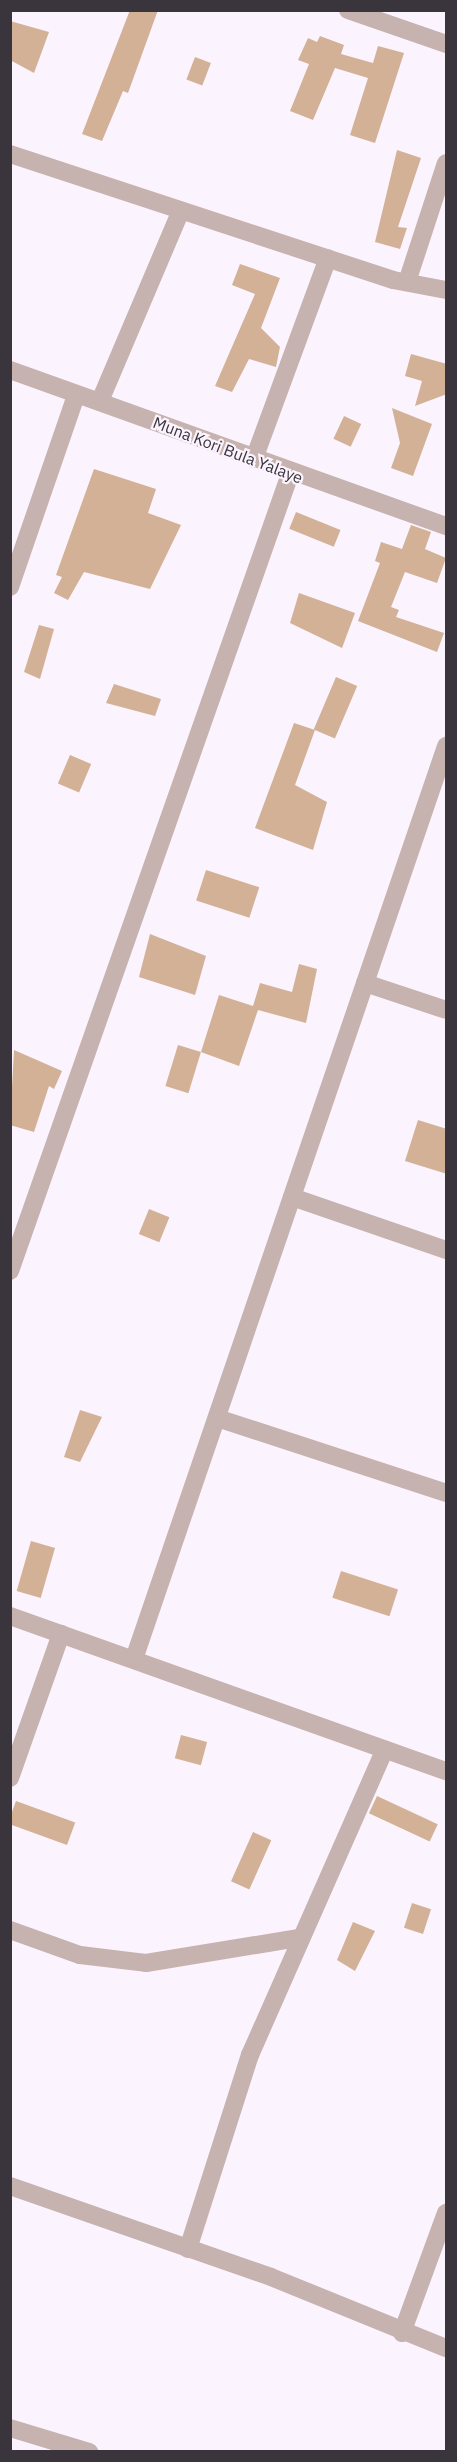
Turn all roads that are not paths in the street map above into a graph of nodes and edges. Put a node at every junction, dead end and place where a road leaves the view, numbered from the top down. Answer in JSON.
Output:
{"nodes":[{"id":1,"x":348,"y":10,"type":"edge"},
{"id":2,"x":447,"y":44,"type":"edge"},
{"id":3,"x":10,"y":154,"type":"edge"},
{"id":4,"x":447,"y":163,"type":"edge"},
{"id":5,"x":181,"y":210,"type":"junction"},
{"id":6,"x":328,"y":258,"type":"junction"},
{"id":7,"x":407,"y":282,"type":"junction"},
{"id":8,"x":447,"y":290,"type":"edge"},
{"id":9,"x":10,"y":370,"type":"edge"},
{"id":10,"x":76,"y":395,"type":"junction"},
{"id":11,"x":100,"y":401,"type":"junction"},
{"id":12,"x":254,"y":459,"type":"junction"},
{"id":13,"x":290,"y":474,"type":"junction"},
{"id":14,"x":447,"y":526,"type":"edge"},
{"id":15,"x":10,"y":587,"type":"edge"},
{"id":16,"x":447,"y":746,"type":"edge"},
{"id":17,"x":365,"y":983,"type":"junction"},
{"id":18,"x":447,"y":1010,"type":"edge"},
{"id":19,"x":292,"y":1197,"type":"junction"},
{"id":20,"x":447,"y":1250,"type":"edge"},
{"id":21,"x":10,"y":1271,"type":"edge"},
{"id":22,"x":217,"y":1418,"type":"junction"},
{"id":23,"x":447,"y":1493,"type":"edge"},
{"id":24,"x":10,"y":1616,"type":"edge"},
{"id":25,"x":61,"y":1634,"type":"junction"},
{"id":26,"x":134,"y":1659,"type":"junction"},
{"id":27,"x":385,"y":1749,"type":"junction"},
{"id":28,"x":447,"y":1771,"type":"edge"},
{"id":29,"x":10,"y":1778,"type":"edge"},
{"id":30,"x":10,"y":1930,"type":"edge"},
{"id":31,"x":299,"y":1938,"type":"junction"},
{"id":32,"x":10,"y":2186,"type":"edge"},
{"id":33,"x":447,"y":2213,"type":"edge"},
{"id":34,"x":188,"y":2249,"type":"junction"},
{"id":35,"x":402,"y":2333,"type":"junction"},
{"id":36,"x":447,"y":2348,"type":"edge"},
{"id":37,"x":10,"y":2428,"type":"edge"},
{"id":38,"x":89,"y":2451,"type":"edge"}],
"edges":[{"from":1,"to":2,"type":"street"},
{"from":3,"to":5,"type":"street"},
{"from":4,"to":7,"type":"street"},
{"from":5,"to":6,"type":"street"},
{"from":5,"to":11,"type":"street"},
{"from":6,"to":7,"type":"street"},
{"from":6,"to":12,"type":"street"},
{"from":7,"to":8,"type":"street"},
{"from":9,"to":10,"type":"street","name":"Muna Kori Bula Yalaye"},
{"from":10,"to":11,"type":"street","name":"Muna Kori Bula Yalaye"},
{"from":10,"to":15,"type":"street"},
{"from":11,"to":12,"type":"street","name":"Muna Kori Bula Yalaye"},
{"from":12,"to":13,"type":"street","name":"Muna Kori Bula Yalaye"},
{"from":13,"to":14,"type":"street","name":"Muna Kori Bula Yalaye"},
{"from":13,"to":21,"type":"street"},
{"from":16,"to":17,"type":"street"},
{"from":17,"to":18,"type":"street"},
{"from":17,"to":19,"type":"street"},
{"from":19,"to":20,"type":"street"},
{"from":19,"to":22,"type":"street"},
{"from":22,"to":23,"type":"street"},
{"from":22,"to":26,"type":"street"},
{"from":24,"to":25,"type":"street"},
{"from":25,"to":26,"type":"street"},
{"from":25,"to":29,"type":"street"},
{"from":26,"to":27,"type":"street"},
{"from":27,"to":28,"type":"street"},
{"from":27,"to":31,"type":"street"},
{"from":30,"to":31,"type":"street"},
{"from":31,"to":34,"type":"street"},
{"from":32,"to":34,"type":"street"},
{"from":33,"to":35,"type":"street"},
{"from":34,"to":35,"type":"street"},
{"from":35,"to":36,"type":"street"},
{"from":37,"to":38,"type":"street"}]}
